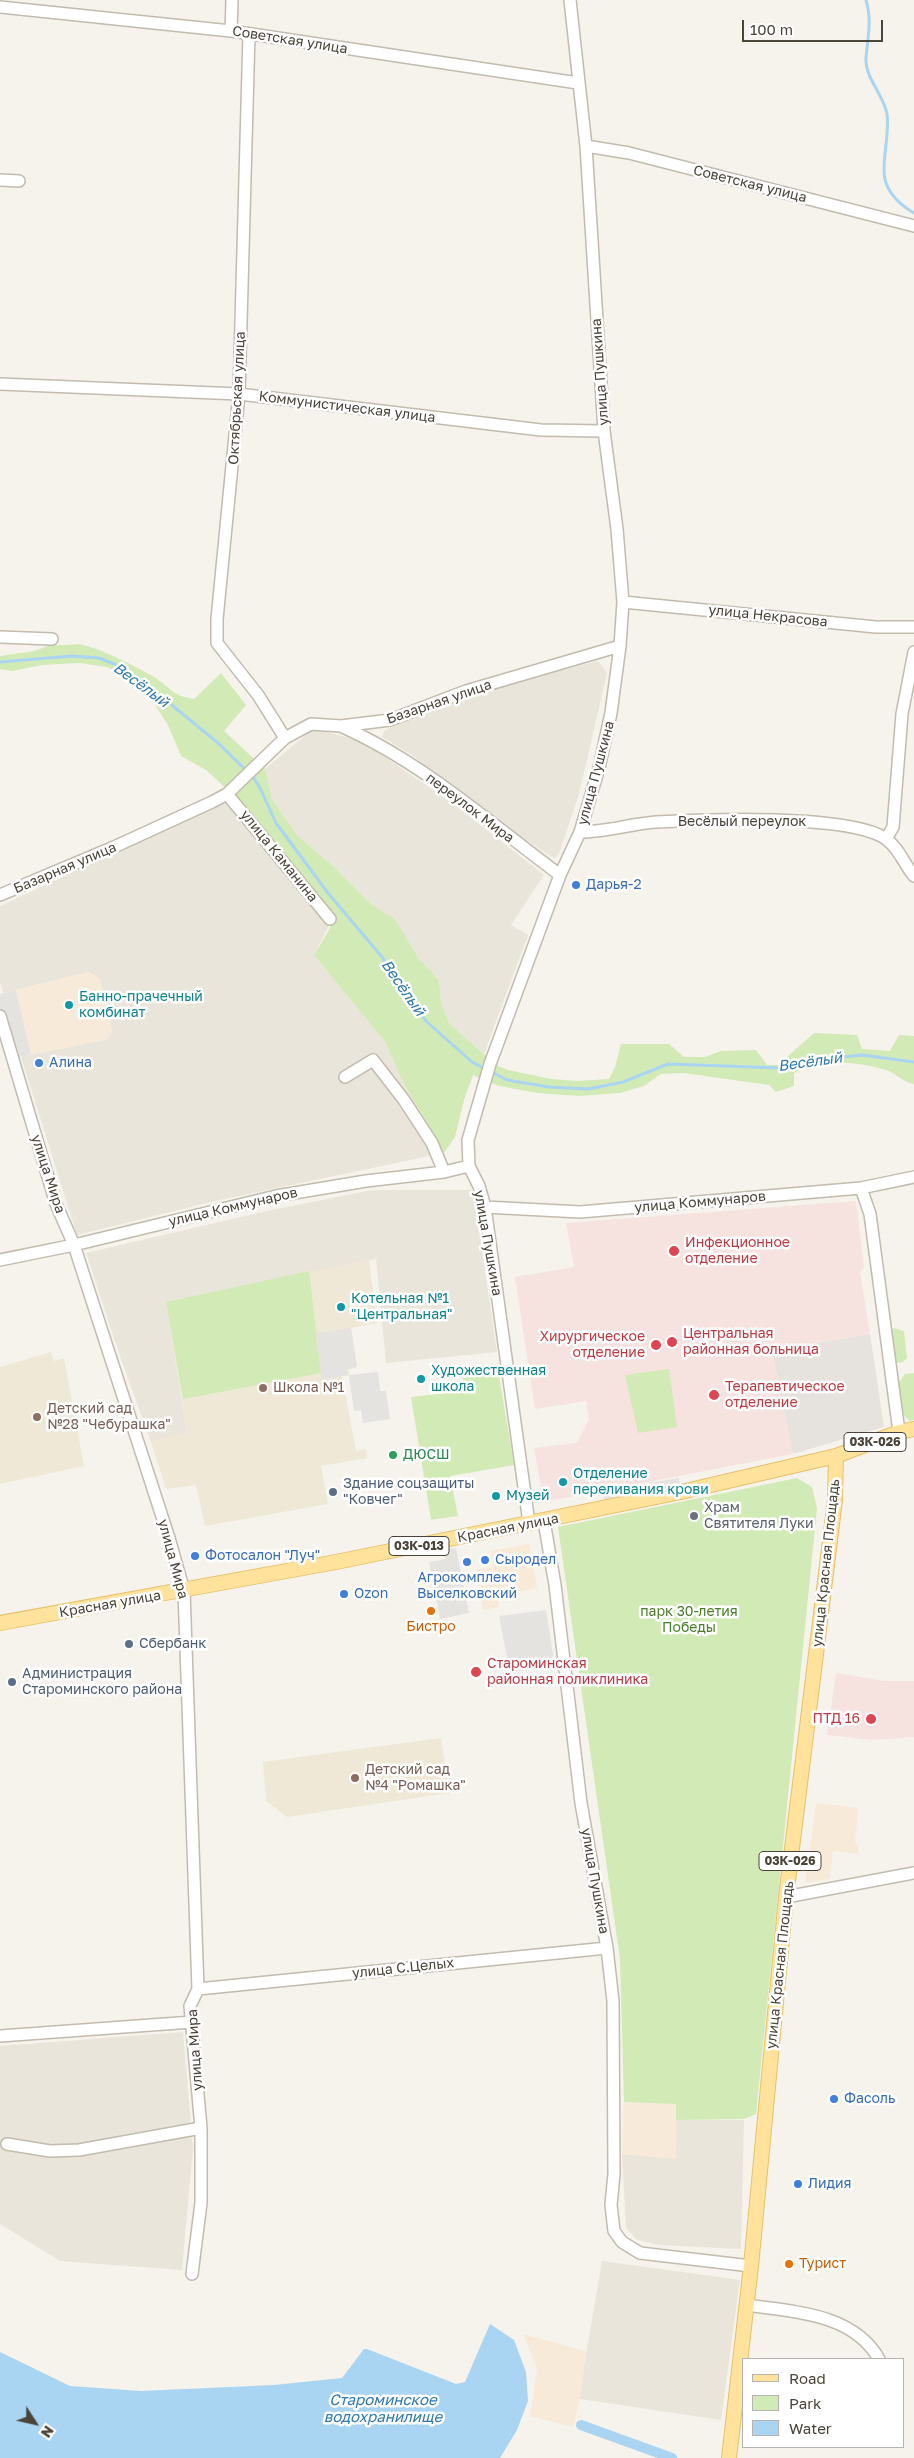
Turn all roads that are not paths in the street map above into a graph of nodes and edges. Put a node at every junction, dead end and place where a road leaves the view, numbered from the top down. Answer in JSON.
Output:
{"nodes":[{"id":1,"x":232,"y":0,"type":"edge"},
{"id":2,"x":570,"y":0,"type":"edge"},
{"id":3,"x":0,"y":7,"type":"edge"},
{"id":4,"x":231,"y":31,"type":"junction"},
{"id":5,"x":249,"y":34,"type":"junction"},
{"id":6,"x":578,"y":83,"type":"junction"},
{"id":7,"x":586,"y":146,"type":"junction"},
{"id":8,"x":0,"y":180,"type":"edge"},
{"id":9,"x":19,"y":181,"type":"dead end"},
{"id":10,"x":914,"y":226,"type":"edge"},
{"id":11,"x":0,"y":384,"type":"edge"},
{"id":12,"x":239,"y":394,"type":"junction"},
{"id":13,"x":604,"y":431,"type":"junction"},
{"id":14,"x":622,"y":602,"type":"junction"},
{"id":15,"x":914,"y":627,"type":"edge"},
{"id":16,"x":0,"y":637,"type":"edge"},
{"id":17,"x":52,"y":639,"type":"dead end"},
{"id":18,"x":620,"y":646,"type":"junction"},
{"id":19,"x":914,"y":652,"type":"edge"},
{"id":20,"x":378,"y":723,"type":"junction"},
{"id":21,"x":341,"y":726,"type":"junction"},
{"id":22,"x":285,"y":738,"type":"junction"},
{"id":23,"x":378,"y":743,"type":"junction"},
{"id":24,"x":227,"y":794,"type":"junction"},
{"id":25,"x":580,"y":832,"type":"junction"},
{"id":26,"x":886,"y":839,"type":"junction"},
{"id":27,"x":560,"y":875,"type":"junction"},
{"id":28,"x":914,"y":876,"type":"edge"},
{"id":29,"x":0,"y":895,"type":"edge"},
{"id":30,"x":330,"y":919,"type":"dead end"},
{"id":31,"x":0,"y":1016,"type":"edge"},
{"id":32,"x":345,"y":1077,"type":"dead end"},
{"id":33,"x":469,"y":1166,"type":"junction"},
{"id":34,"x":444,"y":1172,"type":"junction"},
{"id":35,"x":914,"y":1177,"type":"edge"},
{"id":36,"x":862,"y":1188,"type":"junction"},
{"id":37,"x":485,"y":1208,"type":"junction"},
{"id":38,"x":74,"y":1245,"type":"junction"},
{"id":39,"x":0,"y":1260,"type":"edge"},
{"id":40,"x":914,"y":1430,"type":"edge"},
{"id":41,"x":899,"y":1432,"type":"junction"},
{"id":42,"x":836,"y":1456,"type":"junction"},
{"id":43,"x":544,"y":1521,"type":"junction"},
{"id":44,"x":530,"y":1524,"type":"junction"},
{"id":45,"x":184,"y":1591,"type":"junction"},
{"id":46,"x":0,"y":1624,"type":"edge"},
{"id":47,"x":914,"y":1873,"type":"edge"},
{"id":48,"x":786,"y":1897,"type":"junction"},
{"id":49,"x":607,"y":1948,"type":"junction"},
{"id":50,"x":198,"y":1989,"type":"junction"},
{"id":51,"x":192,"y":2022,"type":"junction"},
{"id":52,"x":0,"y":2036,"type":"edge"},
{"id":53,"x":201,"y":2128,"type":"junction"},
{"id":54,"x":7,"y":2144,"type":"dead end"},
{"id":55,"x":751,"y":2266,"type":"junction"},
{"id":56,"x":192,"y":2274,"type":"dead end"},
{"id":57,"x":746,"y":2305,"type":"junction"},
{"id":58,"x":878,"y":2358,"type":"edge"},
{"id":59,"x":729,"y":2458,"type":"edge"}],
"edges":[{"from":1,"to":4,"type":"street"},
{"from":2,"to":6,"type":"street","name":"улица Пушкина"},
{"from":3,"to":4,"type":"street","name":"Советская улица"},
{"from":4,"to":5,"type":"street","name":"Советская улица"},
{"from":5,"to":6,"type":"street","name":"Советская улица"},
{"from":5,"to":12,"type":"street","name":"Октябрьская улица"},
{"from":6,"to":7,"type":"street","name":"улица Пушкина"},
{"from":7,"to":10,"type":"street","name":"Советская улица"},
{"from":7,"to":13,"type":"street","name":"улица Пушкина"},
{"from":8,"to":9,"type":"street"},
{"from":11,"to":12,"type":"street","name":"Коммунистическая улица"},
{"from":12,"to":13,"type":"street","name":"Коммунистическая улица"},
{"from":12,"to":22,"type":"street","name":"Октябрьская улица"},
{"from":13,"to":14,"type":"street","name":"улица Пушкина"},
{"from":14,"to":15,"type":"street","name":"улица Некрасова"},
{"from":14,"to":18,"type":"street","name":"улица Пушкина"},
{"from":16,"to":17,"type":"street"},
{"from":18,"to":20,"type":"street","name":"Базарная улица"},
{"from":18,"to":25,"type":"street","name":"улица Пушкина"},
{"from":19,"to":26,"type":"street"},
{"from":20,"to":21,"type":"street","name":"Базарная улица"},
{"from":20,"to":23,"type":"street"},
{"from":21,"to":22,"type":"street","name":"Базарная улица"},
{"from":21,"to":23,"type":"street","name":"переулок Мира"},
{"from":22,"to":24,"type":"street","name":"Базарная улица"},
{"from":23,"to":27,"type":"street","name":"переулок Мира"},
{"from":24,"to":29,"type":"street","name":"Базарная улица"},
{"from":24,"to":30,"type":"street","name":"улица Каманина"},
{"from":25,"to":26,"type":"street","name":"Весёлый переулок"},
{"from":25,"to":27,"type":"street","name":"улица Пушкина"},
{"from":26,"to":28,"type":"street","name":"Весёлый переулок"},
{"from":27,"to":33,"type":"street","name":"улица Пушкина"},
{"from":31,"to":38,"type":"street","name":"улица Мира"},
{"from":32,"to":34,"type":"street"},
{"from":33,"to":34,"type":"street","name":"улица Коммунаров"},
{"from":33,"to":37,"type":"street","name":"улица Пушкина"},
{"from":34,"to":38,"type":"street","name":"улица Коммунаров"},
{"from":35,"to":36,"type":"street","name":"улица Коммунаров"},
{"from":36,"to":37,"type":"street","name":"улица Коммунаров"},
{"from":36,"to":41,"type":"street"},
{"from":37,"to":44,"type":"street","name":"улица Пушкина"},
{"from":38,"to":39,"type":"street","name":"улица Коммунаров"},
{"from":38,"to":45,"type":"street","name":"улица Мира"},
{"from":40,"to":41,"type":"main road","number":"03К-026"},
{"from":41,"to":42,"type":"main road","number":"03К-026"},
{"from":42,"to":43,"type":"main road","name":"Красная улица","number":"03К-013"},
{"from":42,"to":48,"type":"main road","name":"улица Красная Площадь","number":"03К-026"},
{"from":43,"to":44,"type":"main road","name":"Красная улица","number":"03К-013"},
{"from":43,"to":49,"type":"street","name":"улица Пушкина"},
{"from":44,"to":45,"type":"main road","name":"Красная улица","number":"03К-013"},
{"from":45,"to":46,"type":"main road","name":"Красная улица","number":"03К-013"},
{"from":45,"to":50,"type":"street","name":"улица Мира"},
{"from":47,"to":48,"type":"street"},
{"from":48,"to":55,"type":"main road","name":"улица Красная Площадь","number":"03К-026"},
{"from":49,"to":50,"type":"street","name":"улица С.Целых"},
{"from":49,"to":55,"type":"street","name":"улица Пушкина"},
{"from":50,"to":51,"type":"street","name":"улица Мира"},
{"from":51,"to":52,"type":"street"},
{"from":51,"to":53,"type":"street","name":"улица Мира"},
{"from":53,"to":54,"type":"street"},
{"from":53,"to":56,"type":"street","name":"улица Мира"},
{"from":55,"to":57,"type":"main road","name":"улица Красная Площадь","number":"03К-026"},
{"from":57,"to":58,"type":"street"},
{"from":57,"to":59,"type":"main road","name":"улица Красная Площадь","number":"03К-026"}]}
